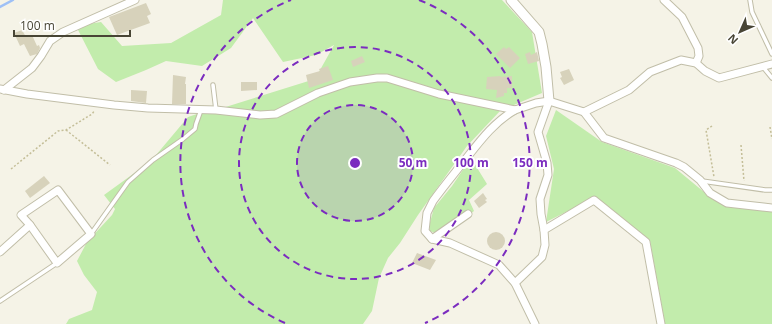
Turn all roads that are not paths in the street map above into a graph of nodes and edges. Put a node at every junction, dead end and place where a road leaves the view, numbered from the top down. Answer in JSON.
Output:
{"nodes":[{"id":1,"x":135,"y":0,"type":"edge"},
{"id":2,"x":511,"y":0,"type":"edge"},
{"id":3,"x":664,"y":0,"type":"edge"},
{"id":4,"x":750,"y":0,"type":"edge"},
{"id":5,"x":772,"y":54,"type":"edge"},
{"id":6,"x":696,"y":63,"type":"junction"},
{"id":7,"x":772,"y":64,"type":"edge"},
{"id":8,"x":762,"y":66,"type":"junction"},
{"id":9,"x":772,"y":78,"type":"edge"},
{"id":10,"x":213,"y":85,"type":"dead end"},
{"id":11,"x":2,"y":89,"type":"edge"},
{"id":12,"x":549,"y":101,"type":"junction"},
{"id":13,"x":201,"y":110,"type":"junction"},
{"id":14,"x":216,"y":110,"type":"junction"},
{"id":15,"x":515,"y":110,"type":"junction"},
{"id":16,"x":584,"y":112,"type":"junction"},
{"id":17,"x":700,"y":180,"type":"junction"},
{"id":18,"x":772,"y":190,"type":"edge"},
{"id":19,"x":772,"y":208,"type":"edge"},
{"id":20,"x":468,"y":214,"type":"dead end"},
{"id":21,"x":30,"y":225,"type":"junction"},
{"id":22,"x":544,"y":230,"type":"junction"},
{"id":23,"x":91,"y":234,"type":"junction"},
{"id":24,"x":432,"y":239,"type":"junction"},
{"id":25,"x":0,"y":252,"type":"edge"},
{"id":26,"x":57,"y":263,"type":"junction"},
{"id":27,"x":515,"y":283,"type":"junction"},
{"id":28,"x":0,"y":301,"type":"edge"},
{"id":29,"x":535,"y":324,"type":"edge"},
{"id":30,"x":661,"y":324,"type":"edge"}],
"edges":[{"from":1,"to":11,"type":"street"},
{"from":2,"to":12,"type":"street"},
{"from":3,"to":6,"type":"street"},
{"from":4,"to":5,"type":"lane"},
{"from":6,"to":8,"type":"street"},
{"from":6,"to":16,"type":"street"},
{"from":7,"to":8,"type":"street"},
{"from":8,"to":9,"type":"lane"},
{"from":10,"to":14,"type":"lane"},
{"from":11,"to":13,"type":"street"},
{"from":12,"to":15,"type":"street"},
{"from":12,"to":16,"type":"street"},
{"from":12,"to":22,"type":"street"},
{"from":13,"to":14,"type":"street"},
{"from":13,"to":23,"type":"lane"},
{"from":14,"to":15,"type":"street"},
{"from":15,"to":24,"type":"street"},
{"from":16,"to":17,"type":"street"},
{"from":17,"to":18,"type":"lane"},
{"from":17,"to":19,"type":"street"},
{"from":20,"to":24,"type":"street"},
{"from":21,"to":23,"type":"street"},
{"from":21,"to":25,"type":"street"},
{"from":21,"to":26,"type":"street"},
{"from":22,"to":27,"type":"street"},
{"from":22,"to":30,"type":"street"},
{"from":23,"to":26,"type":"street"},
{"from":24,"to":27,"type":"street"},
{"from":26,"to":28,"type":"lane"},
{"from":27,"to":29,"type":"street"}]}
